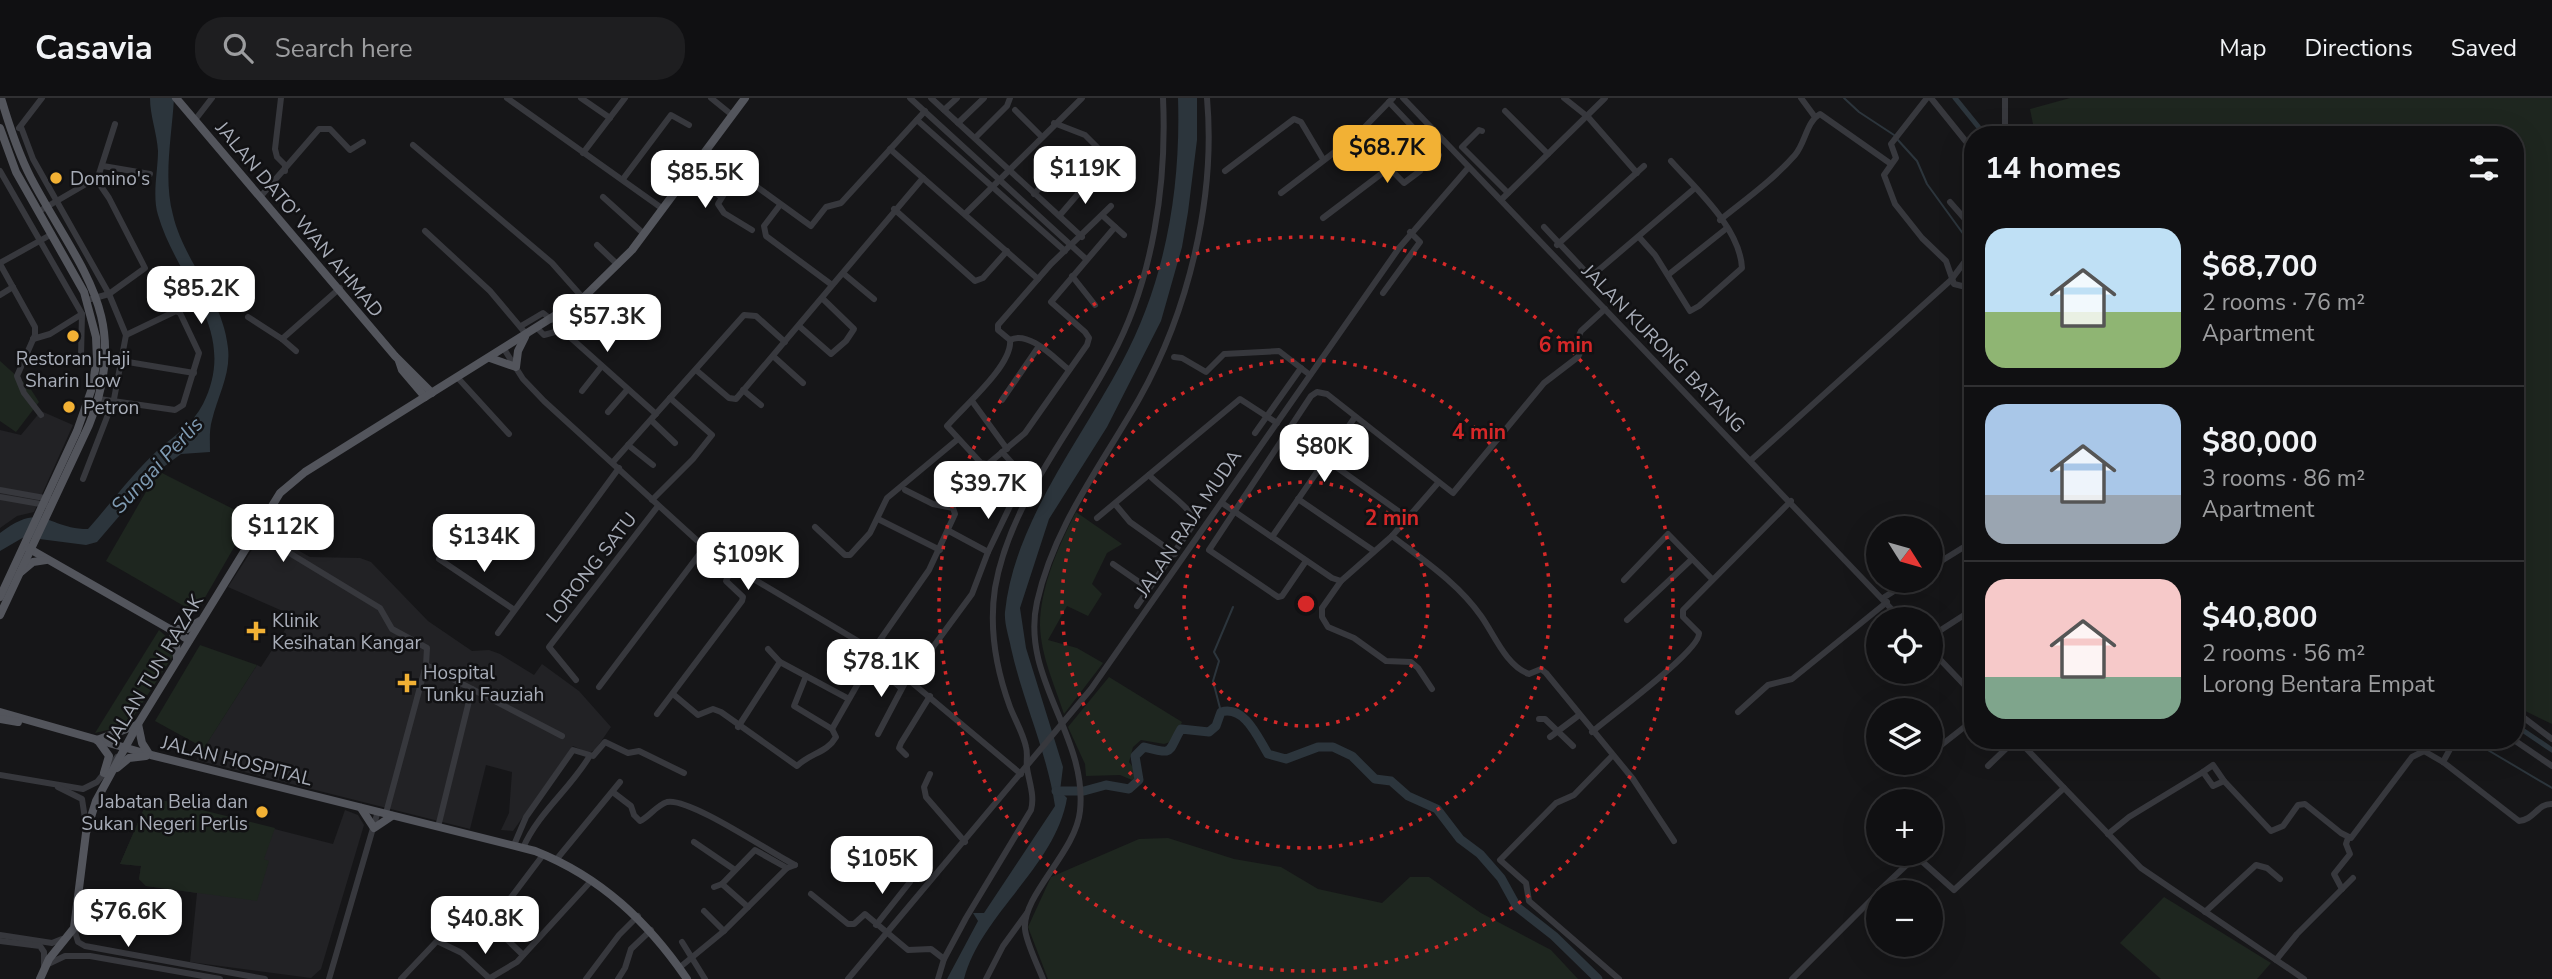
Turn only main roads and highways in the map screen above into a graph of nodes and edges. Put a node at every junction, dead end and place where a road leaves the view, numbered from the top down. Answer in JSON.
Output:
{"nodes":[{"id":1,"x":1,"y":98,"type":"edge"},
{"id":2,"x":176,"y":98,"type":"edge"},
{"id":3,"x":745,"y":98,"type":"edge"},
{"id":4,"x":0,"y":128,"type":"edge"},
{"id":5,"x":4,"y":152,"type":"edge"},
{"id":6,"x":43,"y":209,"type":"junction"},
{"id":7,"x":527,"y":335,"type":"junction"},
{"id":8,"x":490,"y":358,"type":"junction"},
{"id":9,"x":428,"y":395,"type":"junction"},
{"id":10,"x":48,"y":502,"type":"junction"},
{"id":11,"x":29,"y":544,"type":"junction"},
{"id":12,"x":46,"y":559,"type":"junction"},
{"id":13,"x":19,"y":573,"type":"junction"},
{"id":14,"x":0,"y":597,"type":"edge"},
{"id":15,"x":0,"y":615,"type":"edge"},
{"id":16,"x":204,"y":617,"type":"junction"},
{"id":17,"x":170,"y":629,"type":"junction"},
{"id":18,"x":189,"y":640,"type":"junction"},
{"id":19,"x":177,"y":660,"type":"junction"},
{"id":20,"x":0,"y":712,"type":"edge"},
{"id":21,"x":0,"y":719,"type":"edge"},
{"id":22,"x":31,"y":723,"type":"junction"},
{"id":23,"x":138,"y":724,"type":"junction"},
{"id":24,"x":97,"y":740,"type":"junction"},
{"id":25,"x":125,"y":747,"type":"junction"},
{"id":26,"x":151,"y":755,"type":"junction"},
{"id":27,"x":108,"y":773,"type":"junction"},
{"id":28,"x":361,"y":807,"type":"junction"},
{"id":29,"x":386,"y":813,"type":"junction"},
{"id":30,"x":40,"y":979,"type":"edge"},
{"id":31,"x":687,"y":979,"type":"edge"}],
"edges":[{"from":1,"to":6,"type":"main road"},
{"from":2,"to":9,"type":"main road","name":"JALAN DATO' WAN AHMAD"},
{"from":3,"to":7,"type":"main road","name":"JALAN TUN RAZAK"},
{"from":4,"to":5,"type":"main road"},
{"from":5,"to":6,"type":"main road"},
{"from":6,"to":10,"type":"main road"},
{"from":6,"to":10,"type":"main road"},
{"from":7,"to":8,"type":"main road","name":"JALAN TUN RAZAK"},
{"from":7,"to":8,"type":"main road"},
{"from":8,"to":9,"type":"main road","name":"JALAN TUN RAZAK"},
{"from":9,"to":16,"type":"main road","name":"JALAN TUN RAZAK"},
{"from":10,"to":11,"type":"main road"},
{"from":11,"to":12,"type":"main road"},
{"from":11,"to":13,"type":"main road"},
{"from":11,"to":14,"type":"main road"},
{"from":12,"to":13,"type":"main road"},
{"from":12,"to":17,"type":"main road"},
{"from":13,"to":15,"type":"main road"},
{"from":16,"to":17,"type":"main road"},
{"from":16,"to":18,"type":"main road","name":"JALAN TUN RAZAK"},
{"from":17,"to":18,"type":"main road"},
{"from":17,"to":19,"type":"main road"},
{"from":18,"to":19,"type":"main road","name":"JALAN TUN RAZAK"},
{"from":19,"to":23,"type":"main road","name":"JALAN TUN RAZAK"},
{"from":20,"to":22,"type":"main road","name":"JALAN HOSPITAL"},
{"from":21,"to":22,"type":"main road"},
{"from":22,"to":24,"type":"main road","name":"JALAN HOSPITAL"},
{"from":23,"to":24,"type":"main road"},
{"from":23,"to":25,"type":"main road","name":"JALAN TUN RAZAK"},
{"from":23,"to":26,"type":"main road"},
{"from":24,"to":25,"type":"main road","name":"JALAN HOSPITAL"},
{"from":24,"to":27,"type":"main road"},
{"from":25,"to":26,"type":"main road","name":"JALAN HOSPITAL"},
{"from":25,"to":27,"type":"main road","name":"JALAN TUN RAZAK"},
{"from":26,"to":27,"type":"main road"},
{"from":26,"to":28,"type":"main road","name":"JALAN HOSPITAL"},
{"from":27,"to":30,"type":"main road","name":"JALAN TUN RAZAK"},
{"from":28,"to":29,"type":"main road","name":"JALAN HOSPITAL"},
{"from":28,"to":29,"type":"main road"},
{"from":29,"to":31,"type":"main road","name":"JALAN HOSPITAL"}]}
